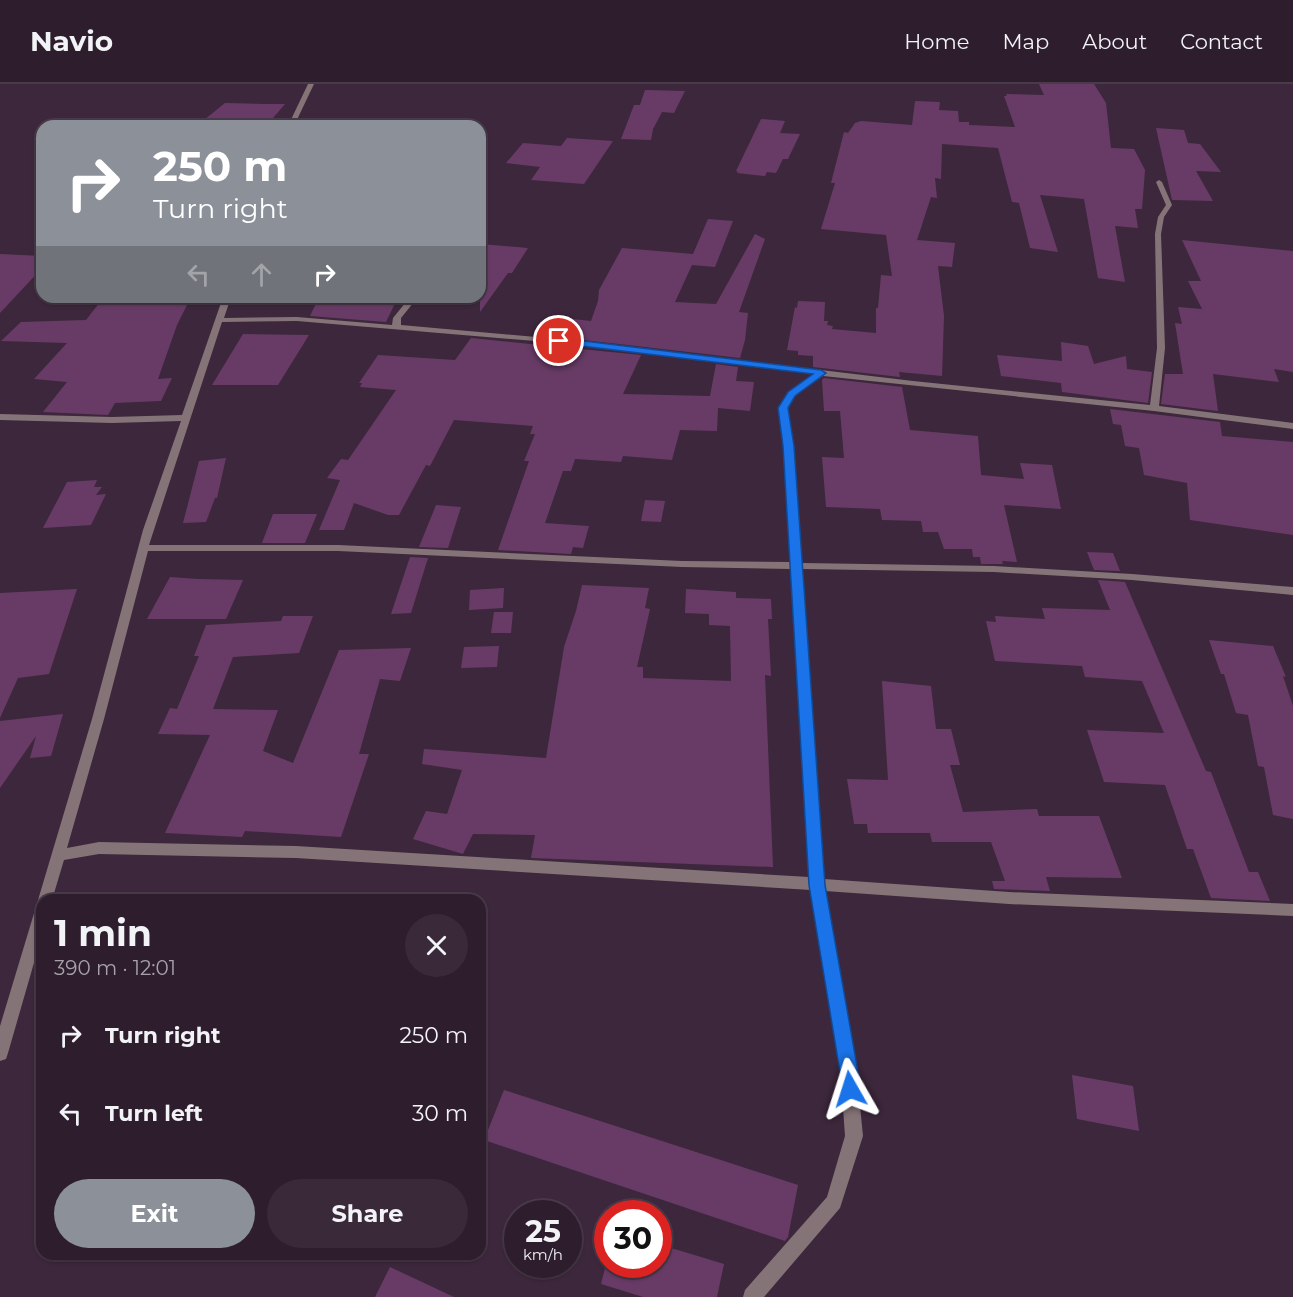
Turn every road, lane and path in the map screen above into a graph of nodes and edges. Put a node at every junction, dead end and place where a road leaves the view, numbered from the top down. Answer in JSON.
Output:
{"nodes":[{"id":1,"x":311,"y":84,"type":"edge"},
{"id":2,"x":294,"y":120,"type":"edge"},
{"id":3,"x":1159,"y":182,"type":"dead end"},
{"id":4,"x":226,"y":303,"type":"edge"},
{"id":5,"x":409,"y":303,"type":"edge"},
{"id":6,"x":220,"y":320,"type":"junction"},
{"id":7,"x":399,"y":328,"type":"junction"},
{"id":8,"x":821,"y":373,"type":"junction"},
{"id":9,"x":1154,"y":408,"type":"junction"},
{"id":10,"x":0,"y":417,"type":"edge"},
{"id":11,"x":186,"y":418,"type":"junction"},
{"id":12,"x":1293,"y":426,"type":"edge"},
{"id":13,"x":143,"y":548,"type":"junction"},
{"id":14,"x":796,"y":566,"type":"junction"},
{"id":15,"x":1293,"y":591,"type":"edge"},
{"id":16,"x":58,"y":855,"type":"junction"},
{"id":17,"x":817,"y":885,"type":"junction"},
{"id":18,"x":47,"y":894,"type":"edge"},
{"id":19,"x":1293,"y":910,"type":"edge"},
{"id":20,"x":36,"y":930,"type":"edge"},
{"id":21,"x":0,"y":1053,"type":"edge"},
{"id":22,"x":752,"y":1297,"type":"edge"}],
"edges":[{"from":1,"to":2,"type":"street"},
{"from":3,"to":9,"type":"street"},
{"from":4,"to":6,"type":"street"},
{"from":5,"to":7,"type":"street"},
{"from":6,"to":7,"type":"street"},
{"from":6,"to":11,"type":"street"},
{"from":7,"to":8,"type":"street"},
{"from":8,"to":9,"type":"street"},
{"from":8,"to":14,"type":"street"},
{"from":9,"to":12,"type":"street"},
{"from":10,"to":11,"type":"street"},
{"from":11,"to":13,"type":"street"},
{"from":13,"to":14,"type":"street"},
{"from":13,"to":16,"type":"street"},
{"from":14,"to":15,"type":"street"},
{"from":14,"to":17,"type":"street"},
{"from":16,"to":17,"type":"street"},
{"from":16,"to":18,"type":"street"},
{"from":17,"to":19,"type":"street"},
{"from":17,"to":22,"type":"street"},
{"from":20,"to":21,"type":"street"}]}
